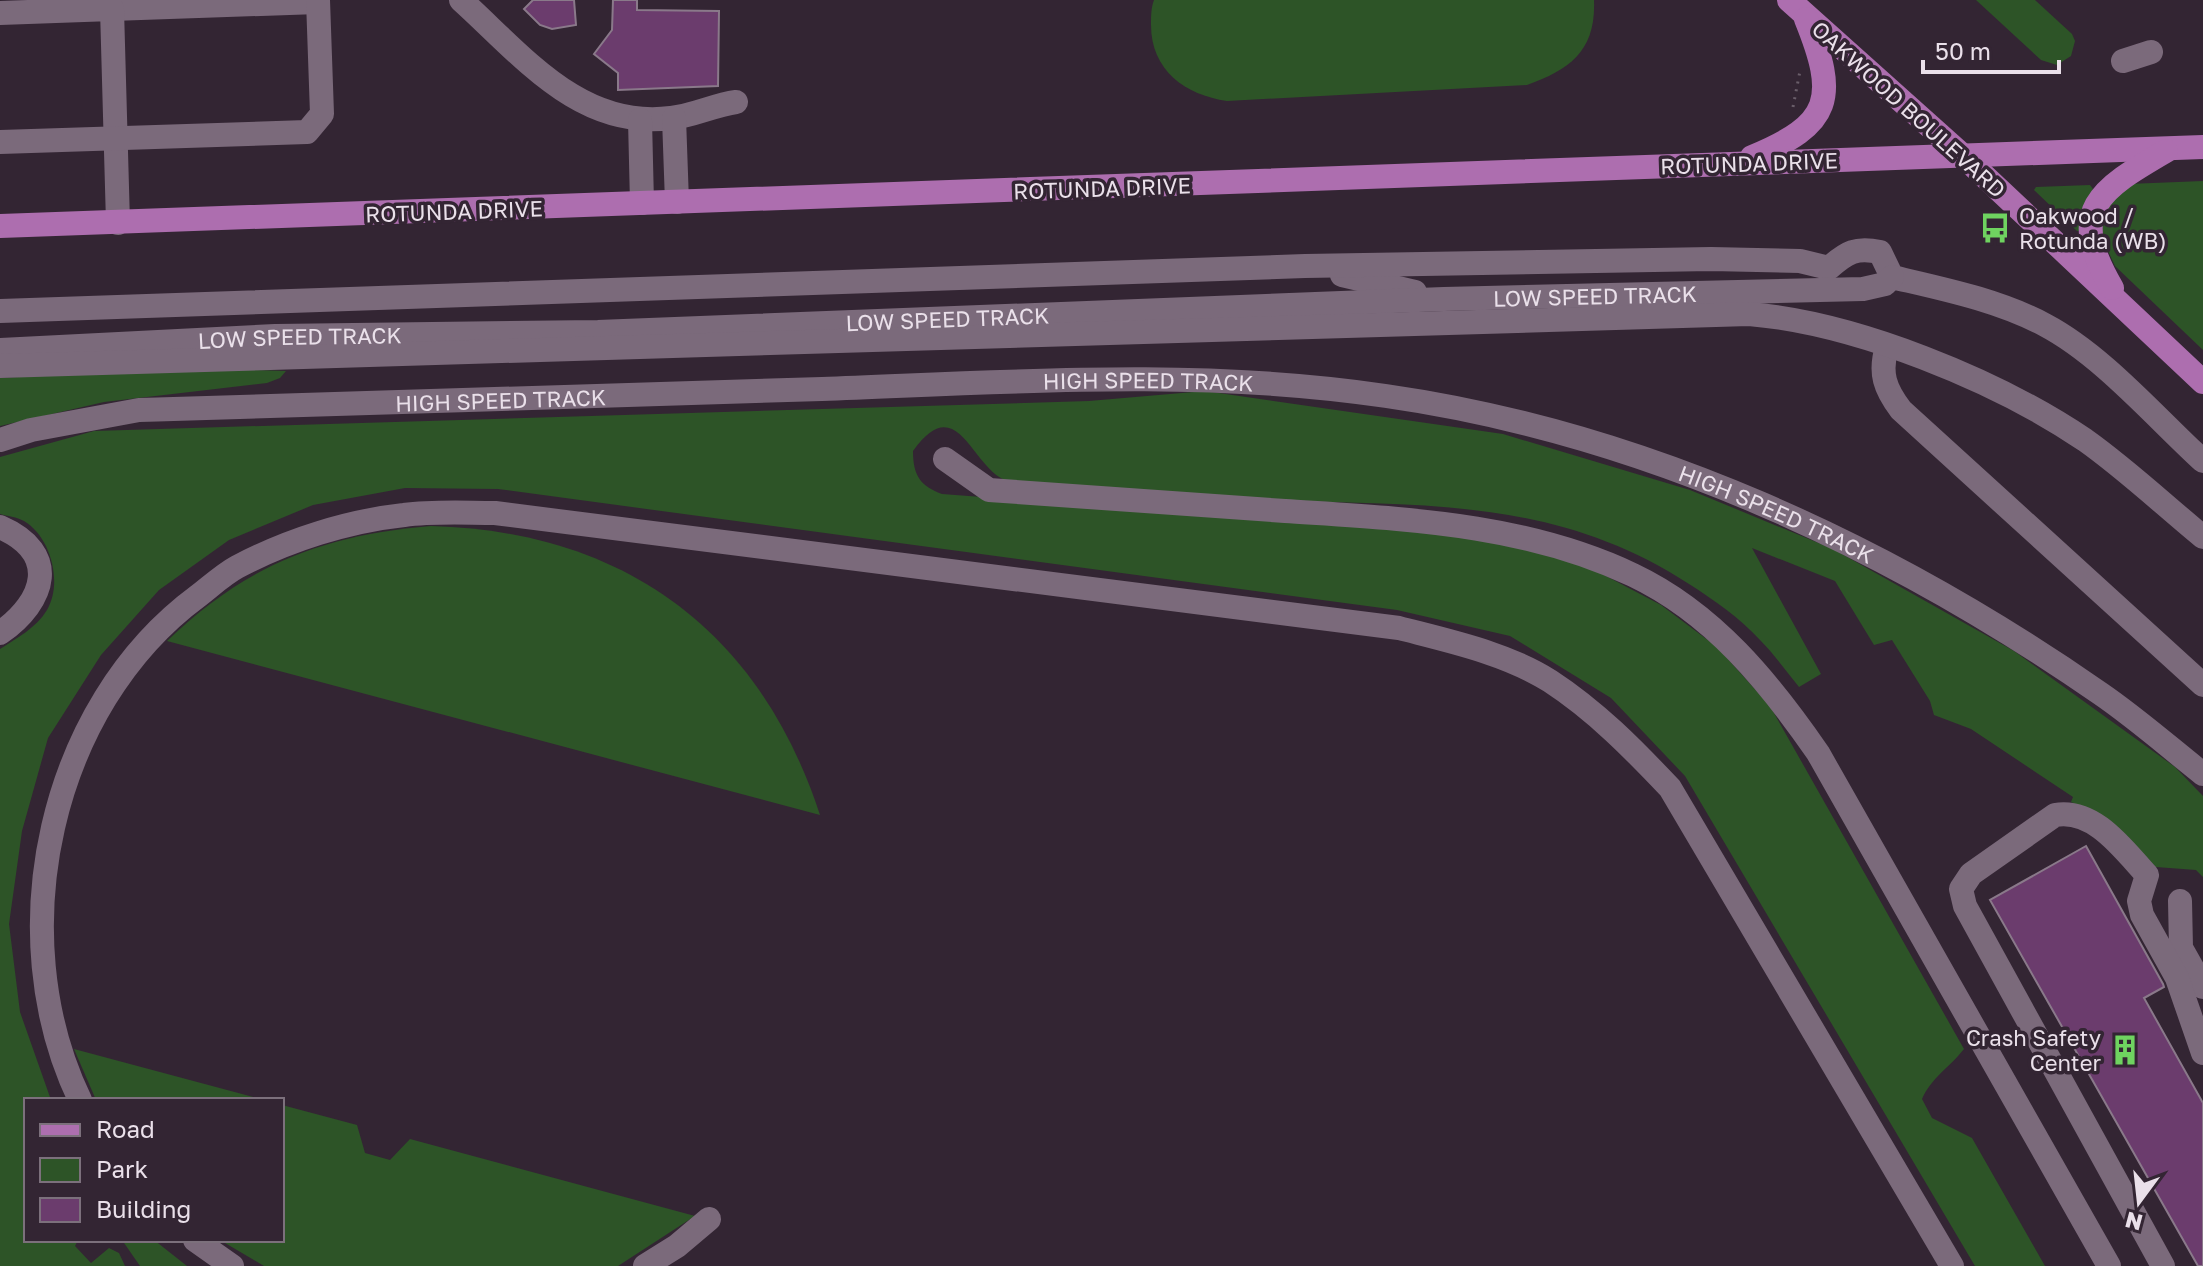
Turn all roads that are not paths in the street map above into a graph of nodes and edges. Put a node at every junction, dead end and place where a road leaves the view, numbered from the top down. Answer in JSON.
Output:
{"nodes":[{"id":1,"x":461,"y":0,"type":"edge"},
{"id":2,"x":318,"y":1,"type":"edge"},
{"id":3,"x":99,"y":6,"type":"edge"},
{"id":4,"x":1796,"y":7,"type":"edge"},
{"id":5,"x":5,"y":8,"type":"edge"},
{"id":6,"x":2151,"y":52,"type":"dead end"},
{"id":7,"x":2123,"y":61,"type":"dead end"},
{"id":8,"x":736,"y":102,"type":"dead end"},
{"id":9,"x":674,"y":118,"type":"junction"},
{"id":10,"x":640,"y":120,"type":"junction"},
{"id":11,"x":115,"y":138,"type":"junction"},
{"id":12,"x":0,"y":142,"type":"edge"},
{"id":13,"x":2203,"y":147,"type":"edge"},
{"id":14,"x":2171,"y":148,"type":"junction"},
{"id":15,"x":1962,"y":155,"type":"junction"},
{"id":16,"x":1735,"y":164,"type":"junction"},
{"id":17,"x":677,"y":202,"type":"junction"},
{"id":18,"x":642,"y":203,"type":"junction"},
{"id":19,"x":118,"y":223,"type":"junction"},
{"id":20,"x":0,"y":226,"type":"edge"},
{"id":21,"x":1305,"y":266,"type":"junction"},
{"id":22,"x":1892,"y":277,"type":"junction"},
{"id":23,"x":1444,"y":299,"type":"junction"},
{"id":24,"x":0,"y":311,"type":"edge"},
{"id":25,"x":2126,"y":311,"type":"junction"},
{"id":26,"x":1887,"y":347,"type":"junction"},
{"id":27,"x":0,"y":350,"type":"edge"},
{"id":28,"x":0,"y":366,"type":"edge"},
{"id":29,"x":2203,"y":382,"type":"edge"},
{"id":30,"x":0,"y":440,"type":"edge"},
{"id":31,"x":945,"y":459,"type":"dead end"},
{"id":32,"x":2203,"y":461,"type":"edge"},
{"id":33,"x":0,"y":527,"type":"edge"},
{"id":34,"x":2203,"y":537,"type":"edge"},
{"id":35,"x":0,"y":633,"type":"edge"},
{"id":36,"x":2203,"y":685,"type":"edge"},
{"id":37,"x":2203,"y":774,"type":"edge"},
{"id":38,"x":2180,"y":901,"type":"dead end"},
{"id":39,"x":2203,"y":987,"type":"edge"},
{"id":40,"x":2203,"y":1053,"type":"edge"},
{"id":41,"x":79,"y":1098,"type":"edge"},
{"id":42,"x":709,"y":1219,"type":"dead end"},
{"id":43,"x":198,"y":1242,"type":"edge"},
{"id":44,"x":232,"y":1266,"type":"edge"},
{"id":45,"x":645,"y":1266,"type":"edge"},
{"id":46,"x":1952,"y":1266,"type":"edge"},
{"id":47,"x":2109,"y":1266,"type":"edge"},
{"id":48,"x":2163,"y":1266,"type":"edge"}],
"edges":[{"from":1,"to":10,"type":"lane"},
{"from":2,"to":3,"type":"lane"},
{"from":2,"to":11,"type":"lane"},
{"from":3,"to":5,"type":"lane"},
{"from":3,"to":11,"type":"lane"},
{"from":4,"to":15,"type":"main road","name":"OAKWOOD BOULEVARD"},
{"from":4,"to":16,"type":"main road"},
{"from":6,"to":7,"type":"lane"},
{"from":8,"to":9,"type":"lane"},
{"from":9,"to":10,"type":"lane"},
{"from":9,"to":17,"type":"lane"},
{"from":10,"to":18,"type":"lane"},
{"from":11,"to":12,"type":"lane"},
{"from":11,"to":19,"type":"lane"},
{"from":13,"to":14,"type":"main road","name":"ROTUNDA DRIVE"},
{"from":14,"to":15,"type":"main road","name":"ROTUNDA DRIVE"},
{"from":14,"to":25,"type":"main road"},
{"from":15,"to":16,"type":"main road","name":"ROTUNDA DRIVE"},
{"from":15,"to":25,"type":"main road","name":"OAKWOOD BOULEVARD"},
{"from":16,"to":17,"type":"main road","name":"ROTUNDA DRIVE"},
{"from":17,"to":18,"type":"main road","name":"ROTUNDA DRIVE"},
{"from":18,"to":19,"type":"main road","name":"ROTUNDA DRIVE"},
{"from":19,"to":20,"type":"main road","name":"ROTUNDA DRIVE"},
{"from":21,"to":22,"type":"lane"},
{"from":21,"to":23,"type":"lane"},
{"from":21,"to":24,"type":"lane"},
{"from":22,"to":23,"type":"lane","name":"LOW SPEED TRACK"},
{"from":22,"to":32,"type":"lane"},
{"from":23,"to":27,"type":"lane","name":"LOW SPEED TRACK"},
{"from":25,"to":29,"type":"main road","name":"OAKWOOD BOULEVARD"},
{"from":26,"to":28,"type":"lane"},
{"from":26,"to":34,"type":"lane"},
{"from":26,"to":36,"type":"lane"},
{"from":30,"to":37,"type":"lane","name":"HIGH SPEED TRACK"},
{"from":31,"to":47,"type":"lane"},
{"from":33,"to":35,"type":"lane"},
{"from":38,"to":39,"type":"lane"},
{"from":40,"to":48,"type":"lane"},
{"from":41,"to":46,"type":"lane"},
{"from":42,"to":45,"type":"lane"},
{"from":43,"to":44,"type":"lane"}]}
